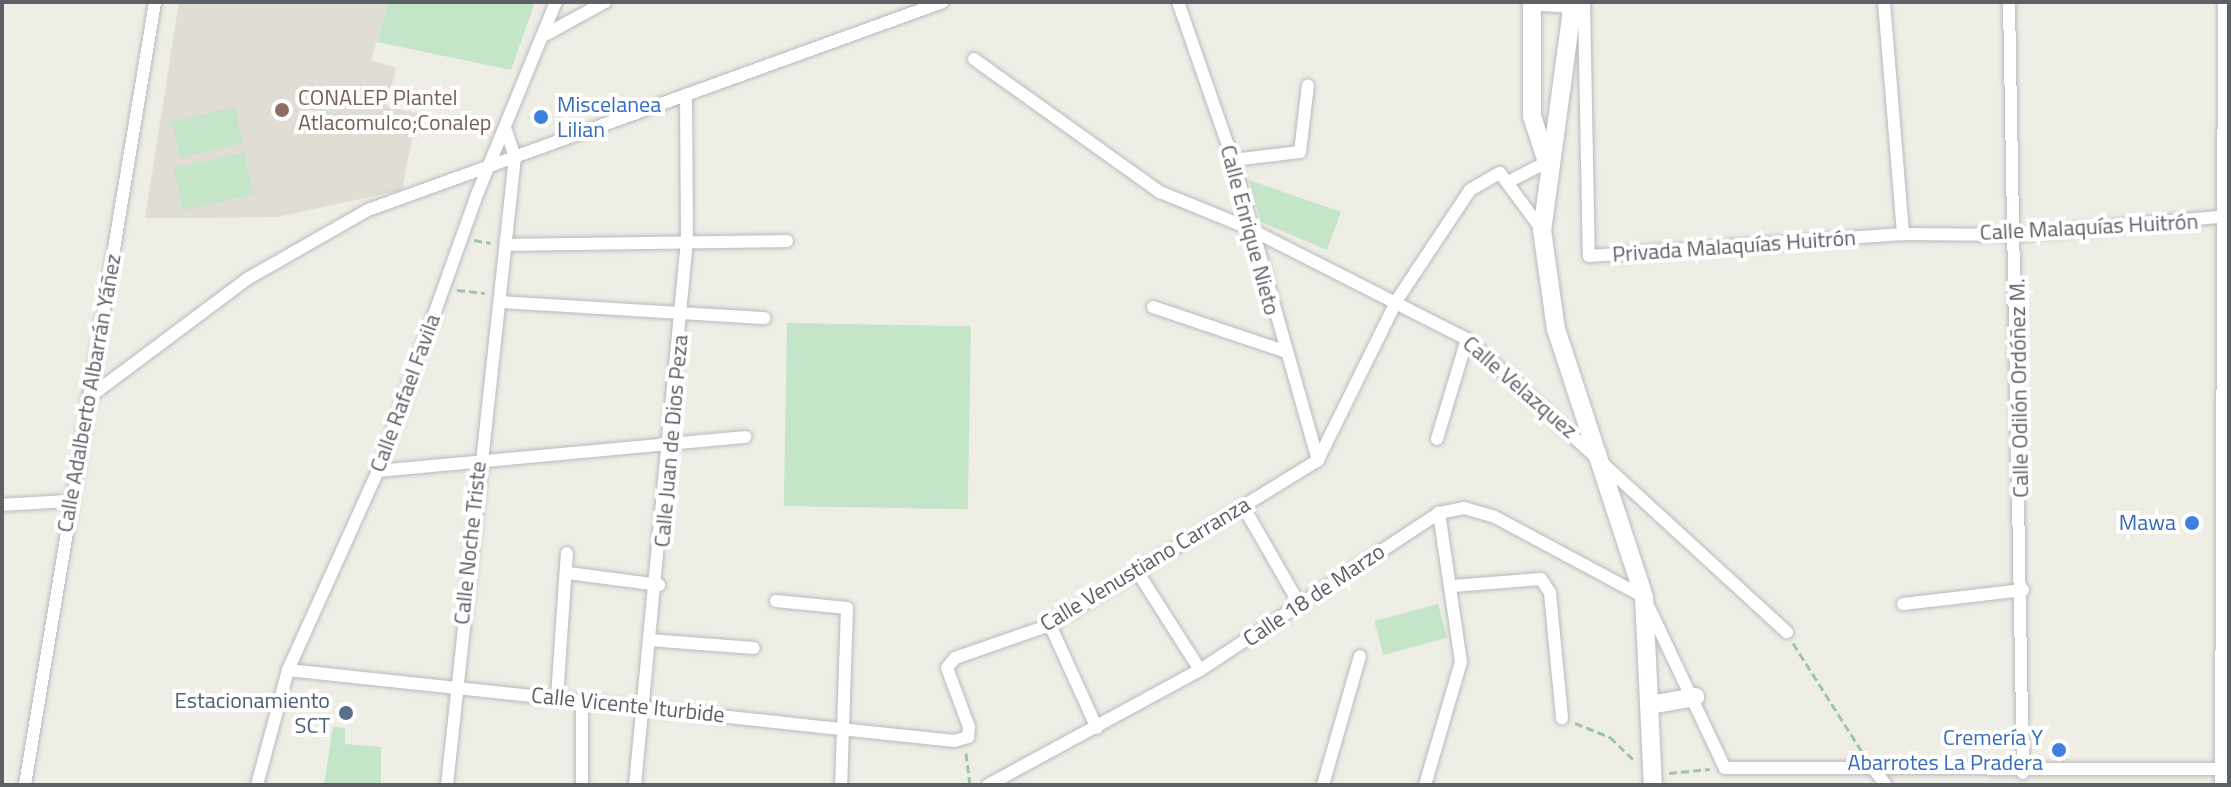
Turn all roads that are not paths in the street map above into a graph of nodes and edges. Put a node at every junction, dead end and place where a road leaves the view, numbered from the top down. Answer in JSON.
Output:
{"nodes":[{"id":1,"x":155,"y":2,"type":"edge"},
{"id":2,"x":556,"y":2,"type":"edge"},
{"id":3,"x":605,"y":2,"type":"edge"},
{"id":4,"x":943,"y":2,"type":"edge"},
{"id":5,"x":1178,"y":2,"type":"edge"},
{"id":6,"x":1532,"y":2,"type":"edge"},
{"id":7,"x":1543,"y":2,"type":"edge"},
{"id":8,"x":1884,"y":2,"type":"edge"},
{"id":9,"x":2009,"y":2,"type":"edge"},
{"id":10,"x":2224,"y":2,"type":"edge"},
{"id":11,"x":1572,"y":3,"type":"edge"},
{"id":12,"x":543,"y":36,"type":"junction"},
{"id":13,"x":974,"y":59,"type":"dead end"},
{"id":14,"x":1308,"y":85,"type":"dead end"},
{"id":15,"x":2225,"y":89,"type":"edge"},
{"id":16,"x":686,"y":96,"type":"junction"},
{"id":17,"x":506,"y":131,"type":"junction"},
{"id":18,"x":515,"y":157,"type":"junction"},
{"id":19,"x":1233,"y":160,"type":"junction"},
{"id":20,"x":1547,"y":162,"type":"junction"},
{"id":21,"x":492,"y":163,"type":"junction"},
{"id":22,"x":1508,"y":182,"type":"junction"},
{"id":23,"x":2224,"y":218,"type":"edge"},
{"id":24,"x":1248,"y":228,"type":"junction"},
{"id":25,"x":1542,"y":230,"type":"junction"},
{"id":26,"x":1903,"y":234,"type":"junction"},
{"id":27,"x":2016,"y":235,"type":"junction"},
{"id":28,"x":687,"y":240,"type":"junction"},
{"id":29,"x":787,"y":241,"type":"dead end"},
{"id":30,"x":506,"y":245,"type":"junction"},
{"id":31,"x":500,"y":298,"type":"junction"},
{"id":32,"x":1397,"y":300,"type":"junction"},
{"id":33,"x":1153,"y":307,"type":"dead end"},
{"id":34,"x":681,"y":312,"type":"junction"},
{"id":35,"x":765,"y":318,"type":"dead end"},
{"id":36,"x":1467,"y":339,"type":"junction"},
{"id":37,"x":1284,"y":351,"type":"junction"},
{"id":38,"x":88,"y":398,"type":"junction"},
{"id":39,"x":745,"y":437,"type":"dead end"},
{"id":40,"x":1437,"y":439,"type":"dead end"},
{"id":41,"x":670,"y":446,"type":"junction"},
{"id":42,"x":1601,"y":459,"type":"junction"},
{"id":43,"x":1318,"y":460,"type":"junction"},
{"id":44,"x":2224,"y":460,"type":"edge"},
{"id":45,"x":479,"y":462,"type":"junction"},
{"id":46,"x":378,"y":471,"type":"junction"},
{"id":47,"x":70,"y":501,"type":"junction"},
{"id":48,"x":2,"y":505,"type":"edge"},
{"id":49,"x":1243,"y":506,"type":"junction"},
{"id":50,"x":1439,"y":513,"type":"junction"},
{"id":51,"x":567,"y":553,"type":"dead end"},
{"id":52,"x":1137,"y":571,"type":"junction"},
{"id":53,"x":568,"y":573,"type":"junction"},
{"id":54,"x":659,"y":585,"type":"junction"},
{"id":55,"x":1453,"y":586,"type":"junction"},
{"id":56,"x":2023,"y":590,"type":"junction"},
{"id":57,"x":1644,"y":597,"type":"junction"},
{"id":58,"x":776,"y":601,"type":"dead end"},
{"id":59,"x":1903,"y":604,"type":"dead end"},
{"id":60,"x":1301,"y":607,"type":"junction"},
{"id":61,"x":1050,"y":625,"type":"junction"},
{"id":62,"x":1787,"y":632,"type":"road end"},
{"id":63,"x":649,"y":640,"type":"junction"},
{"id":64,"x":754,"y":648,"type":"dead end"},
{"id":65,"x":1360,"y":656,"type":"dead end"},
{"id":66,"x":2225,"y":662,"type":"edge"},
{"id":67,"x":288,"y":670,"type":"junction"},
{"id":68,"x":1200,"y":670,"type":"junction"},
{"id":69,"x":455,"y":686,"type":"junction"},
{"id":70,"x":1695,"y":697,"type":"junction"},
{"id":71,"x":557,"y":698,"type":"junction"},
{"id":72,"x":582,"y":703,"type":"junction"},
{"id":73,"x":1650,"y":705,"type":"junction"},
{"id":74,"x":642,"y":707,"type":"junction"},
{"id":75,"x":1562,"y":718,"type":"road end"},
{"id":76,"x":842,"y":728,"type":"junction"},
{"id":77,"x":1097,"y":728,"type":"junction"},
{"id":78,"x":966,"y":737,"type":"joint"},
{"id":79,"x":1873,"y":768,"type":"junction"},
{"id":80,"x":2225,"y":769,"type":"edge"},
{"id":81,"x":1652,"y":775,"type":"edge"},
{"id":82,"x":2014,"y":777,"type":"edge"},
{"id":83,"x":25,"y":785,"type":"edge"},
{"id":84,"x":257,"y":785,"type":"edge"},
{"id":85,"x":447,"y":785,"type":"edge"},
{"id":86,"x":582,"y":785,"type":"edge"},
{"id":87,"x":635,"y":785,"type":"edge"},
{"id":88,"x":841,"y":785,"type":"edge"},
{"id":89,"x":988,"y":785,"type":"edge"},
{"id":90,"x":1323,"y":785,"type":"edge"},
{"id":91,"x":1425,"y":785,"type":"edge"},
{"id":92,"x":1886,"y":785,"type":"edge"},
{"id":93,"x":2221,"y":785,"type":"edge"}],
"edges":[{"from":1,"to":38,"type":"street","name":"Calle Adalberto Albarrán Yáñez"},
{"from":2,"to":12,"type":"street","name":"Calle Rafael Favila"},
{"from":3,"to":12,"type":"street"},
{"from":4,"to":16,"type":"street"},
{"from":5,"to":19,"type":"street","name":"Calle Enrique Nieto"},
{"from":6,"to":20,"type":"main road"},
{"from":7,"to":11,"type":"main road"},
{"from":8,"to":26,"type":"street"},
{"from":9,"to":27,"type":"street","name":"Calle Odilón Ordóñez M."},
{"from":10,"to":15,"type":"street"},
{"from":11,"to":20,"type":"main road"},
{"from":11,"to":26,"type":"street","name":"Privada Malaquías Huitrón"},
{"from":12,"to":17,"type":"street","name":"Calle Rafael Favila"},
{"from":13,"to":24,"type":"street","name":"Calle Velazquez"},
{"from":14,"to":19,"type":"street"},
{"from":15,"to":23,"type":"street"},
{"from":16,"to":18,"type":"street"},
{"from":16,"to":28,"type":"street","name":"Calle Juan de Dios Peza"},
{"from":17,"to":18,"type":"street","name":"Calle Noche Triste"},
{"from":17,"to":21,"type":"street","name":"Calle Rafael Favila"},
{"from":18,"to":21,"type":"street"},
{"from":18,"to":30,"type":"street","name":"Calle Noche Triste"},
{"from":19,"to":24,"type":"street","name":"Calle Enrique Nieto"},
{"from":20,"to":22,"type":"street"},
{"from":20,"to":25,"type":"main road"},
{"from":21,"to":38,"type":"street"},
{"from":21,"to":46,"type":"street","name":"Calle Rafael Favila"},
{"from":22,"to":25,"type":"street"},
{"from":22,"to":32,"type":"street"},
{"from":23,"to":27,"type":"street","name":"Calle Malaquías Huitrón"},
{"from":23,"to":44,"type":"street"},
{"from":24,"to":32,"type":"street","name":"Calle Velazquez"},
{"from":24,"to":37,"type":"street","name":"Calle Enrique Nieto"},
{"from":25,"to":42,"type":"main road"},
{"from":26,"to":27,"type":"street","name":"Calle Malaquías Huitrón"},
{"from":27,"to":56,"type":"street","name":"Calle Odilón Ordóñez M."},
{"from":28,"to":29,"type":"street"},
{"from":28,"to":30,"type":"street"},
{"from":28,"to":34,"type":"street","name":"Calle Juan de Dios Peza"},
{"from":30,"to":31,"type":"street","name":"Calle Noche Triste"},
{"from":31,"to":34,"type":"street"},
{"from":31,"to":45,"type":"street","name":"Calle Noche Triste"},
{"from":32,"to":36,"type":"street","name":"Calle Velazquez"},
{"from":32,"to":43,"type":"street"},
{"from":33,"to":37,"type":"street"},
{"from":34,"to":35,"type":"street"},
{"from":34,"to":41,"type":"street","name":"Calle Juan de Dios Peza"},
{"from":36,"to":40,"type":"street"},
{"from":36,"to":42,"type":"street","name":"Calle Velazquez"},
{"from":37,"to":43,"type":"street","name":"Calle Enrique Nieto"},
{"from":38,"to":47,"type":"street","name":"Calle Adalberto Albarrán Yáñez"},
{"from":39,"to":41,"type":"street"},
{"from":41,"to":45,"type":"street"},
{"from":41,"to":54,"type":"street","name":"Calle Juan de Dios Peza"},
{"from":42,"to":57,"type":"main road"},
{"from":42,"to":62,"type":"street","name":"Calle Velazquez"},
{"from":43,"to":49,"type":"street","name":"Calle Venustiano Carranza"},
{"from":44,"to":66,"type":"street"},
{"from":45,"to":46,"type":"street"},
{"from":45,"to":69,"type":"street","name":"Calle Noche Triste"},
{"from":46,"to":67,"type":"street","name":"Calle Rafael Favila"},
{"from":47,"to":48,"type":"street"},
{"from":47,"to":83,"type":"street","name":"Calle Adalberto Albarrán Yáñez"},
{"from":49,"to":52,"type":"street","name":"Calle Venustiano Carranza"},
{"from":49,"to":60,"type":"street"},
{"from":50,"to":55,"type":"street"},
{"from":50,"to":57,"type":"street"},
{"from":50,"to":60,"type":"street","name":"Calle 18 de Marzo"},
{"from":51,"to":53,"type":"street"},
{"from":52,"to":61,"type":"street","name":"Calle Venustiano Carranza"},
{"from":52,"to":68,"type":"street"},
{"from":53,"to":54,"type":"street"},
{"from":53,"to":71,"type":"street"},
{"from":54,"to":63,"type":"street","name":"Calle Juan de Dios Peza"},
{"from":55,"to":75,"type":"street"},
{"from":55,"to":91,"type":"street"},
{"from":56,"to":59,"type":"street"},
{"from":56,"to":82,"type":"street","name":"Calle Odilón Ordóñez M."},
{"from":57,"to":70,"type":"street"},
{"from":57,"to":73,"type":"main road"},
{"from":58,"to":76,"type":"street"},
{"from":60,"to":68,"type":"street","name":"Calle 18 de Marzo"},
{"from":61,"to":77,"type":"street"},
{"from":61,"to":78,"type":"street","name":"Calle Venustiano Carranza"},
{"from":63,"to":64,"type":"street"},
{"from":63,"to":74,"type":"street","name":"Calle Juan de Dios Peza"},
{"from":65,"to":90,"type":"street"},
{"from":66,"to":80,"type":"street"},
{"from":67,"to":69,"type":"street","name":"Calle Vicente Iturbide"},
{"from":67,"to":84,"type":"street","name":"Calle Rafael Favila"},
{"from":68,"to":77,"type":"street","name":"Calle 18 de Marzo"},
{"from":69,"to":71,"type":"street","name":"Calle Vicente Iturbide"},
{"from":69,"to":85,"type":"street","name":"Calle Noche Triste"},
{"from":70,"to":73,"type":"main road"},
{"from":70,"to":79,"type":"street"},
{"from":71,"to":72,"type":"street","name":"Calle Vicente Iturbide"},
{"from":72,"to":74,"type":"street","name":"Calle Vicente Iturbide"},
{"from":72,"to":86,"type":"street"},
{"from":73,"to":81,"type":"main road"},
{"from":74,"to":76,"type":"street","name":"Calle Vicente Iturbide"},
{"from":74,"to":87,"type":"street","name":"Calle Juan de Dios Peza"},
{"from":76,"to":78,"type":"street","name":"Calle Vicente Iturbide"},
{"from":76,"to":88,"type":"street"},
{"from":77,"to":89,"type":"street","name":"Calle 18 de Marzo"},
{"from":79,"to":82,"type":"street"},
{"from":79,"to":92,"type":"street"},
{"from":80,"to":82,"type":"street"},
{"from":80,"to":93,"type":"street"}]}
